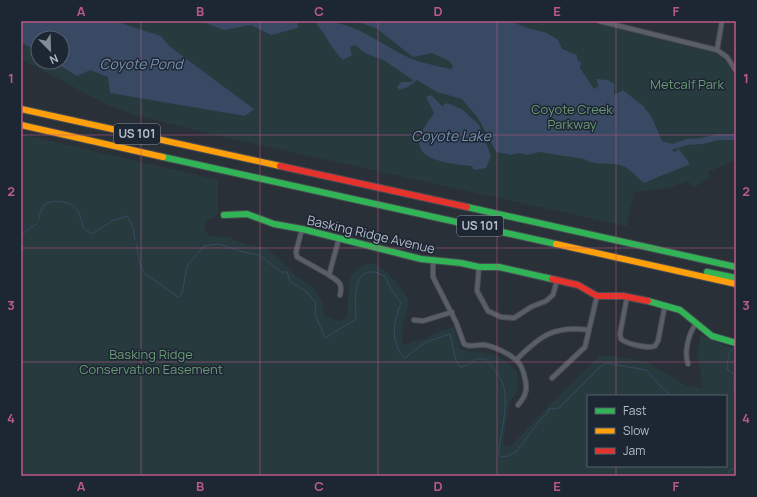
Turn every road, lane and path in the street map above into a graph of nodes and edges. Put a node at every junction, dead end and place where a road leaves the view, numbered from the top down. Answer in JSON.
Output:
{"nodes":[{"id":1,"x":599,"y":21,"type":"edge"},
{"id":2,"x":722,"y":21,"type":"edge"},
{"id":3,"x":717,"y":50,"type":"junction"},
{"id":4,"x":736,"y":71,"type":"edge"},
{"id":5,"x":21,"y":109,"type":"edge"},
{"id":6,"x":21,"y":125,"type":"edge"},
{"id":7,"x":224,"y":215,"type":"dead end"},
{"id":8,"x":302,"y":229,"type":"junction"},
{"id":9,"x":339,"y":238,"type":"junction"},
{"id":10,"x":433,"y":261,"type":"junction"},
{"id":11,"x":724,"y":265,"type":"junction"},
{"id":12,"x":479,"y":267,"type":"junction"},
{"id":13,"x":736,"y":267,"type":"edge"},
{"id":14,"x":736,"y":272,"type":"edge"},
{"id":15,"x":691,"y":274,"type":"junction"},
{"id":16,"x":329,"y":275,"type":"junction"},
{"id":17,"x":736,"y":278,"type":"edge"},
{"id":18,"x":557,"y":280,"type":"junction"},
{"id":19,"x":736,"y":284,"type":"edge"},
{"id":20,"x":340,"y":295,"type":"dead end"},
{"id":21,"x":597,"y":296,"type":"junction"},
{"id":22,"x":628,"y":297,"type":"junction"},
{"id":23,"x":665,"y":305,"type":"junction"},
{"id":24,"x":452,"y":312,"type":"junction"},
{"id":25,"x":414,"y":320,"type":"dead end"},
{"id":26,"x":696,"y":324,"type":"junction"},
{"id":27,"x":589,"y":330,"type":"junction"},
{"id":28,"x":736,"y":343,"type":"edge"},
{"id":29,"x":516,"y":360,"type":"junction"},
{"id":30,"x":688,"y":364,"type":"dead end"},
{"id":31,"x":552,"y":378,"type":"dead end"},
{"id":32,"x":518,"y":405,"type":"dead end"}],
"edges":[{"from":1,"to":3,"type":"street"},
{"from":2,"to":3,"type":"street"},
{"from":3,"to":4,"type":"street"},
{"from":5,"to":11,"type":"main road","number":"US 101"},
{"from":6,"to":15,"type":"main road","number":"US 101"},
{"from":7,"to":8,"type":"main road","name":"Basking Ridge Avenue"},
{"from":8,"to":9,"type":"main road","name":"Basking Ridge Avenue"},
{"from":8,"to":16,"type":"street"},
{"from":9,"to":10,"type":"main road","name":"Basking Ridge Avenue"},
{"from":9,"to":16,"type":"street"},
{"from":10,"to":12,"type":"main road","name":"Basking Ridge Avenue"},
{"from":10,"to":24,"type":"street"},
{"from":11,"to":13,"type":"main road","number":"US 101"},
{"from":11,"to":14,"type":"main road"},
{"from":12,"to":18,"type":"main road","name":"Basking Ridge Avenue"},
{"from":12,"to":18,"type":"street"},
{"from":15,"to":17,"type":"main road"},
{"from":15,"to":19,"type":"main road","number":"US 101"},
{"from":16,"to":20,"type":"street"},
{"from":18,"to":21,"type":"main road","name":"Basking Ridge Avenue"},
{"from":21,"to":22,"type":"main road","name":"Basking Ridge Avenue"},
{"from":21,"to":27,"type":"street"},
{"from":22,"to":23,"type":"main road","name":"Basking Ridge Avenue"},
{"from":22,"to":23,"type":"street"},
{"from":23,"to":26,"type":"main road","name":"Basking Ridge Avenue"},
{"from":24,"to":25,"type":"street"},
{"from":24,"to":29,"type":"street"},
{"from":26,"to":28,"type":"main road","name":"Basking Ridge Avenue"},
{"from":26,"to":30,"type":"street"},
{"from":27,"to":29,"type":"street"},
{"from":27,"to":31,"type":"street"},
{"from":29,"to":32,"type":"street"}]}
